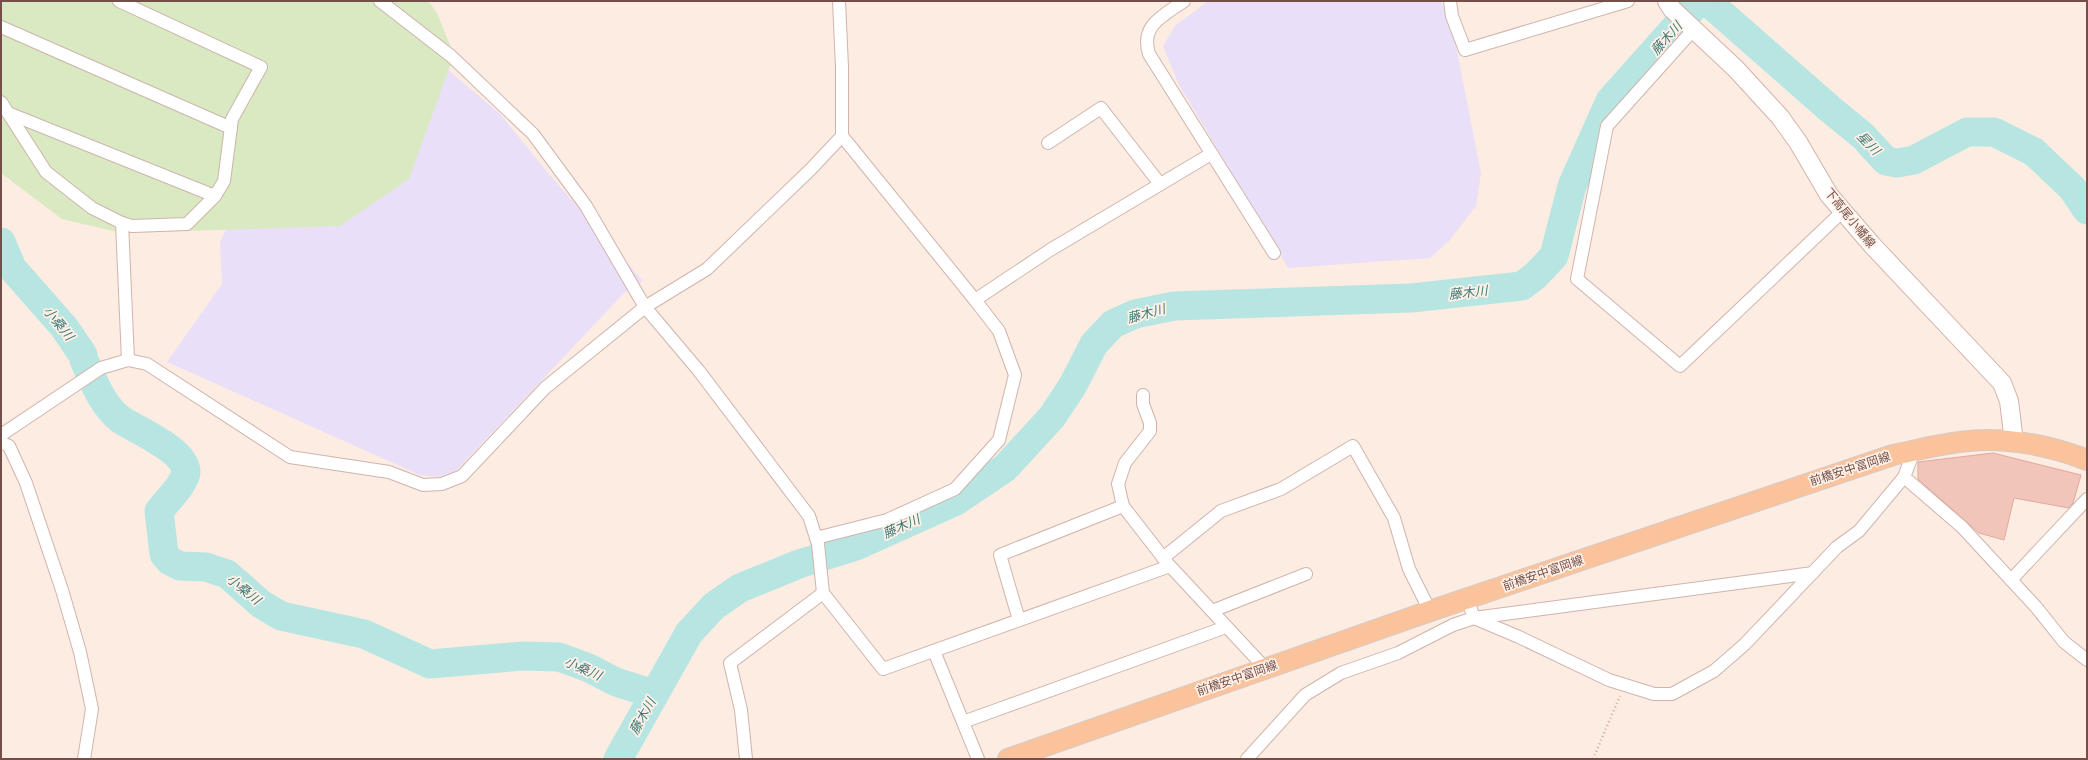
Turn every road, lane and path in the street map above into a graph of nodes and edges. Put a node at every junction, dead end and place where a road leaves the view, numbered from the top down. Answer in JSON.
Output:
{"nodes":[{"id":1,"x":119,"y":1,"type":"edge"},
{"id":2,"x":380,"y":1,"type":"edge"},
{"id":3,"x":839,"y":1,"type":"edge"},
{"id":4,"x":1184,"y":1,"type":"edge"},
{"id":5,"x":1450,"y":1,"type":"edge"},
{"id":6,"x":1628,"y":1,"type":"edge"},
{"id":7,"x":1669,"y":5,"type":"edge"},
{"id":8,"x":1,"y":27,"type":"edge"},
{"id":9,"x":1690,"y":27,"type":"junction"},
{"id":10,"x":1,"y":102,"type":"edge"},
{"id":11,"x":8,"y":113,"type":"junction"},
{"id":12,"x":231,"y":128,"type":"junction"},
{"id":13,"x":842,"y":136,"type":"junction"},
{"id":14,"x":1048,"y":143,"type":"dead end"},
{"id":15,"x":1211,"y":154,"type":"junction"},
{"id":16,"x":1160,"y":184,"type":"junction"},
{"id":17,"x":215,"y":196,"type":"junction"},
{"id":18,"x":1843,"y":211,"type":"junction"},
{"id":19,"x":122,"y":223,"type":"junction"},
{"id":20,"x":1274,"y":253,"type":"dead end"},
{"id":21,"x":976,"y":300,"type":"junction"},
{"id":22,"x":645,"y":307,"type":"junction"},
{"id":23,"x":128,"y":360,"type":"junction"},
{"id":24,"x":1143,"y":395,"type":"dead end"},
{"id":25,"x":1,"y":435,"type":"edge"},
{"id":26,"x":1,"y":442,"type":"edge"},
{"id":27,"x":2014,"y":442,"type":"junction"},
{"id":28,"x":1914,"y":450,"type":"junction"},
{"id":29,"x":2087,"y":460,"type":"edge"},
{"id":30,"x":1904,"y":477,"type":"junction"},
{"id":31,"x":2085,"y":504,"type":"edge"},
{"id":32,"x":1123,"y":506,"type":"junction"},
{"id":33,"x":817,"y":541,"type":"junction"},
{"id":34,"x":1166,"y":562,"type":"junction"},
{"id":35,"x":1813,"y":573,"type":"junction"},
{"id":36,"x":1306,"y":574,"type":"dead end"},
{"id":37,"x":2011,"y":580,"type":"junction"},
{"id":38,"x":823,"y":593,"type":"junction"},
{"id":39,"x":1467,"y":598,"type":"junction"},
{"id":40,"x":1212,"y":611,"type":"junction"},
{"id":41,"x":1430,"y":611,"type":"junction"},
{"id":42,"x":1474,"y":618,"type":"junction"},
{"id":43,"x":1019,"y":620,"type":"junction"},
{"id":44,"x":1226,"y":627,"type":"junction"},
{"id":45,"x":934,"y":650,"type":"junction"},
{"id":46,"x":2087,"y":660,"type":"edge"},
{"id":47,"x":1265,"y":668,"type":"junction"},
{"id":48,"x":1625,"y":685,"type":"junction"},
{"id":49,"x":963,"y":722,"type":"junction"},
{"id":50,"x":84,"y":759,"type":"edge"},
{"id":51,"x":746,"y":759,"type":"edge"},
{"id":52,"x":978,"y":759,"type":"edge"},
{"id":53,"x":1008,"y":759,"type":"edge"},
{"id":54,"x":1246,"y":759,"type":"edge"},
{"id":55,"x":1593,"y":759,"type":"edge"}],
"edges":[{"from":1,"to":12,"type":"street"},
{"from":2,"to":22,"type":"street"},
{"from":3,"to":13,"type":"street"},
{"from":4,"to":15,"type":"street"},
{"from":5,"to":6,"type":"street"},
{"from":7,"to":9,"type":"main road","name":"下高尾小幡線"},
{"from":8,"to":12,"type":"street"},
{"from":9,"to":18,"type":"main road","name":"下高尾小幡線"},
{"from":9,"to":18,"type":"street"},
{"from":10,"to":11,"type":"street"},
{"from":11,"to":17,"type":"street"},
{"from":11,"to":19,"type":"street"},
{"from":12,"to":17,"type":"street"},
{"from":13,"to":21,"type":"street"},
{"from":13,"to":22,"type":"street"},
{"from":14,"to":16,"type":"street"},
{"from":15,"to":16,"type":"street"},
{"from":15,"to":20,"type":"street"},
{"from":16,"to":21,"type":"street"},
{"from":17,"to":19,"type":"street"},
{"from":18,"to":27,"type":"main road","name":"下高尾小幡線"},
{"from":19,"to":23,"type":"street"},
{"from":21,"to":33,"type":"street"},
{"from":22,"to":23,"type":"street"},
{"from":22,"to":33,"type":"street"},
{"from":23,"to":25,"type":"street"},
{"from":24,"to":32,"type":"street"},
{"from":26,"to":50,"type":"street"},
{"from":27,"to":28,"type":"main road","name":"前橋安中富岡線"},
{"from":27,"to":29,"type":"main road","name":"前橋安中富岡線"},
{"from":28,"to":30,"type":"street"},
{"from":28,"to":39,"type":"main road","name":"前橋安中富岡線"},
{"from":30,"to":35,"type":"street"},
{"from":30,"to":37,"type":"street"},
{"from":31,"to":37,"type":"street"},
{"from":32,"to":34,"type":"street"},
{"from":32,"to":43,"type":"street"},
{"from":33,"to":38,"type":"street"},
{"from":34,"to":40,"type":"street"},
{"from":34,"to":41,"type":"street"},
{"from":34,"to":43,"type":"street"},
{"from":35,"to":42,"type":"street"},
{"from":35,"to":48,"type":"street"},
{"from":36,"to":40,"type":"street"},
{"from":37,"to":46,"type":"street"},
{"from":38,"to":45,"type":"street"},
{"from":38,"to":51,"type":"street"},
{"from":39,"to":41,"type":"main road","name":"前橋安中富岡線"},
{"from":39,"to":42,"type":"street"},
{"from":40,"to":44,"type":"street"},
{"from":41,"to":47,"type":"main road","name":"前橋安中富岡線"},
{"from":42,"to":48,"type":"street"},
{"from":42,"to":54,"type":"street"},
{"from":43,"to":45,"type":"street"},
{"from":44,"to":47,"type":"street"},
{"from":44,"to":49,"type":"street"},
{"from":45,"to":49,"type":"street"},
{"from":47,"to":53,"type":"main road","name":"前橋安中富岡線"},
{"from":48,"to":55,"type":"path"},
{"from":49,"to":52,"type":"street"}]}
